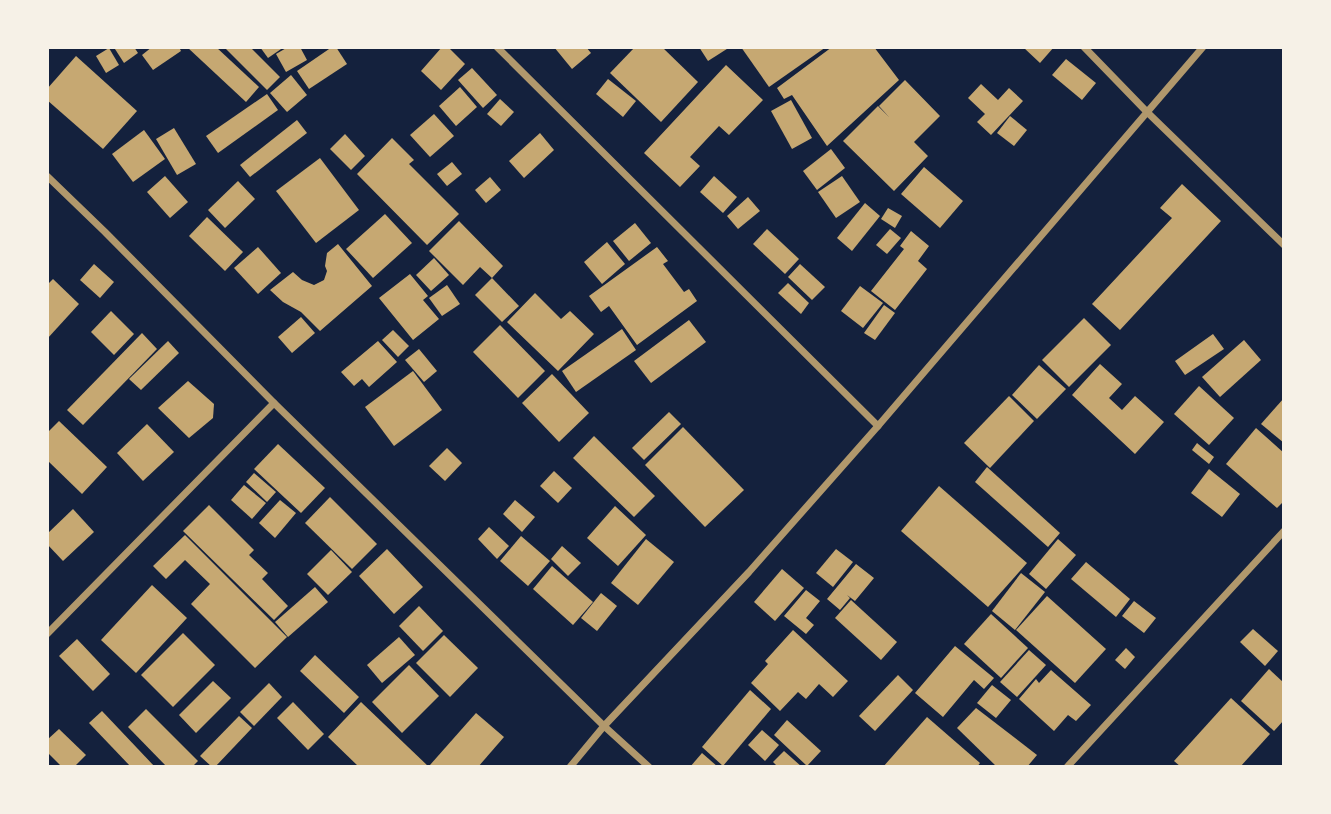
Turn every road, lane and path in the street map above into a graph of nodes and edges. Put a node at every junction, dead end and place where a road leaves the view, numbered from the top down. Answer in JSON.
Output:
{"nodes":[{"id":1,"x":497,"y":47,"type":"edge"},
{"id":2,"x":1084,"y":47,"type":"edge"},
{"id":3,"x":1203,"y":47,"type":"edge"},
{"id":4,"x":1147,"y":112,"type":"junction"},
{"id":5,"x":47,"y":176,"type":"edge"},
{"id":6,"x":1284,"y":245,"type":"edge"},
{"id":7,"x":274,"y":403,"type":"junction"},
{"id":8,"x":878,"y":426,"type":"junction"},
{"id":9,"x":1284,"y":531,"type":"edge"},
{"id":10,"x":47,"y":634,"type":"edge"},
{"id":11,"x":604,"y":726,"type":"junction"},
{"id":12,"x":569,"y":767,"type":"edge"},
{"id":13,"x":649,"y":767,"type":"edge"},
{"id":14,"x":1067,"y":767,"type":"edge"}],
"edges":[{"from":1,"to":8,"type":"street"},
{"from":2,"to":4,"type":"street"},
{"from":3,"to":4,"type":"street"},
{"from":4,"to":6,"type":"street"},
{"from":4,"to":8,"type":"street"},
{"from":5,"to":7,"type":"street"},
{"from":7,"to":10,"type":"street"},
{"from":7,"to":11,"type":"street"},
{"from":8,"to":11,"type":"street"},
{"from":9,"to":14,"type":"street"},
{"from":11,"to":12,"type":"street"},
{"from":11,"to":13,"type":"street"}]}
